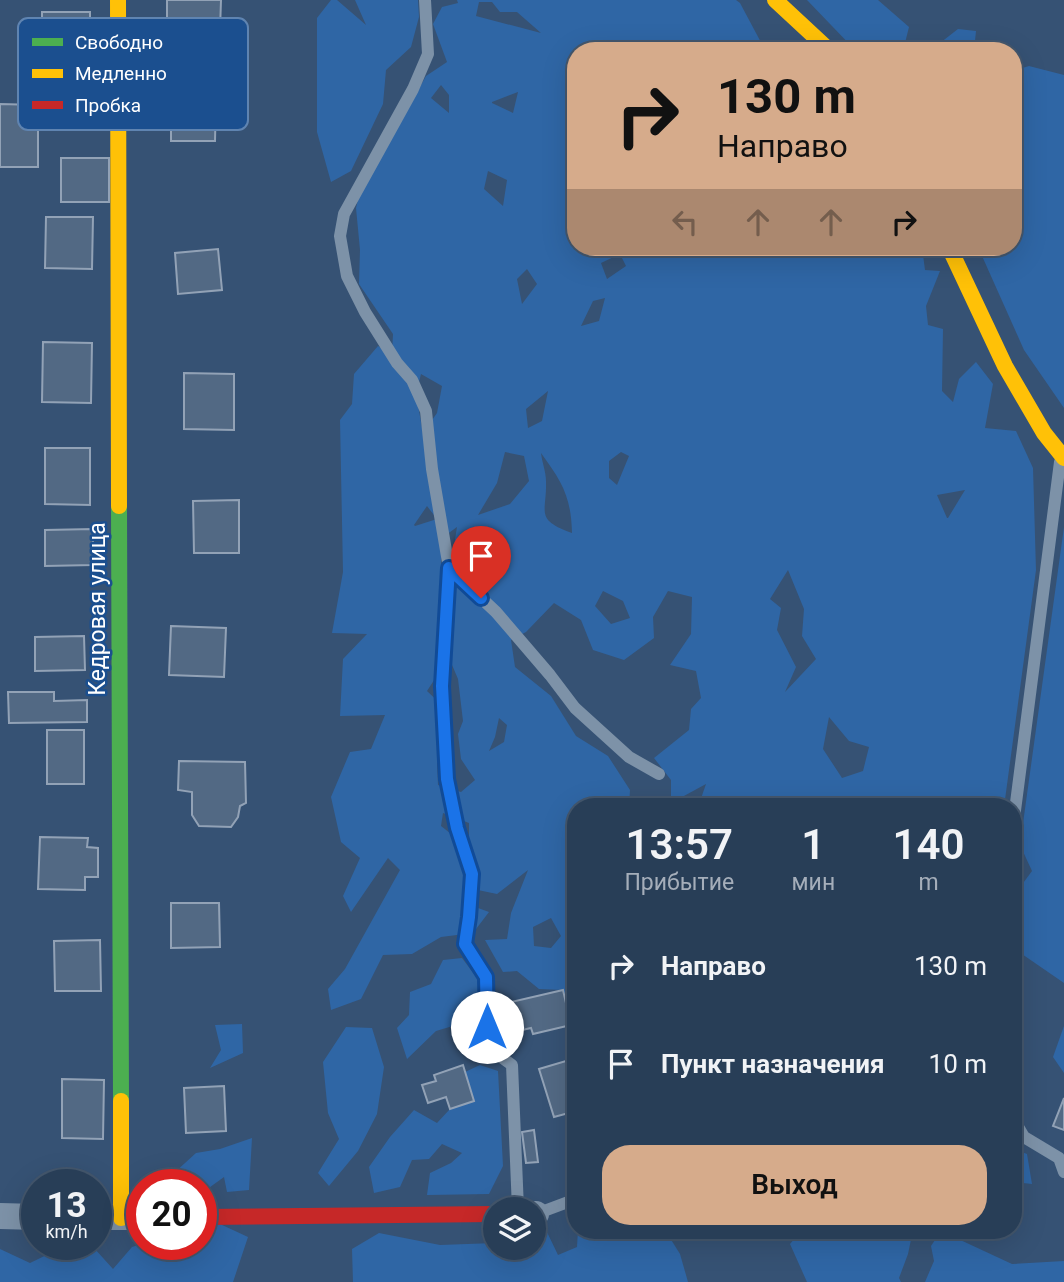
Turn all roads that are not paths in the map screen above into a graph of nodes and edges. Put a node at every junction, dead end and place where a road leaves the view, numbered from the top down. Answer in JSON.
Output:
{"nodes":[{"id":1,"x":118,"y":0,"type":"edge"},
{"id":2,"x":425,"y":0,"type":"edge"},
{"id":3,"x":775,"y":0,"type":"edge"},
{"id":4,"x":118,"y":18,"type":"edge"},
{"id":5,"x":820,"y":42,"type":"edge"},
{"id":6,"x":118,"y":130,"type":"edge"},
{"id":7,"x":953,"y":256,"type":"edge"},
{"id":8,"x":1062,"y":457,"type":"edge"},
{"id":9,"x":449,"y":568,"type":"junction"},
{"id":10,"x":659,"y":774,"type":"dead end"},
{"id":11,"x":1017,"y":798,"type":"edge"},
{"id":12,"x":1022,"y":1134,"type":"edge"},
{"id":13,"x":1064,"y":1172,"type":"edge"},
{"id":14,"x":527,"y":1197,"type":"edge"},
{"id":15,"x":567,"y":1201,"type":"edge"},
{"id":16,"x":546,"y":1207,"type":"edge"},
{"id":17,"x":483,"y":1214,"type":"edge"},
{"id":18,"x":0,"y":1216,"type":"edge"},
{"id":19,"x":21,"y":1217,"type":"edge"},
{"id":20,"x":120,"y":1217,"type":"edge"},
{"id":21,"x":217,"y":1217,"type":"edge"}],
"edges":[{"from":1,"to":4,"type":"street","name":"Кедровая улица"},
{"from":2,"to":9,"type":"lane"},
{"from":3,"to":5,"type":"street"},
{"from":6,"to":20,"type":"street","name":"Кедровая улица"},
{"from":7,"to":8,"type":"street"},
{"from":8,"to":11,"type":"lane"},
{"from":9,"to":10,"type":"lane"},
{"from":9,"to":14,"type":"lane"},
{"from":12,"to":13,"type":"lane"},
{"from":15,"to":16,"type":"lane"},
{"from":17,"to":21,"type":"street"},
{"from":18,"to":19,"type":"street"}]}
